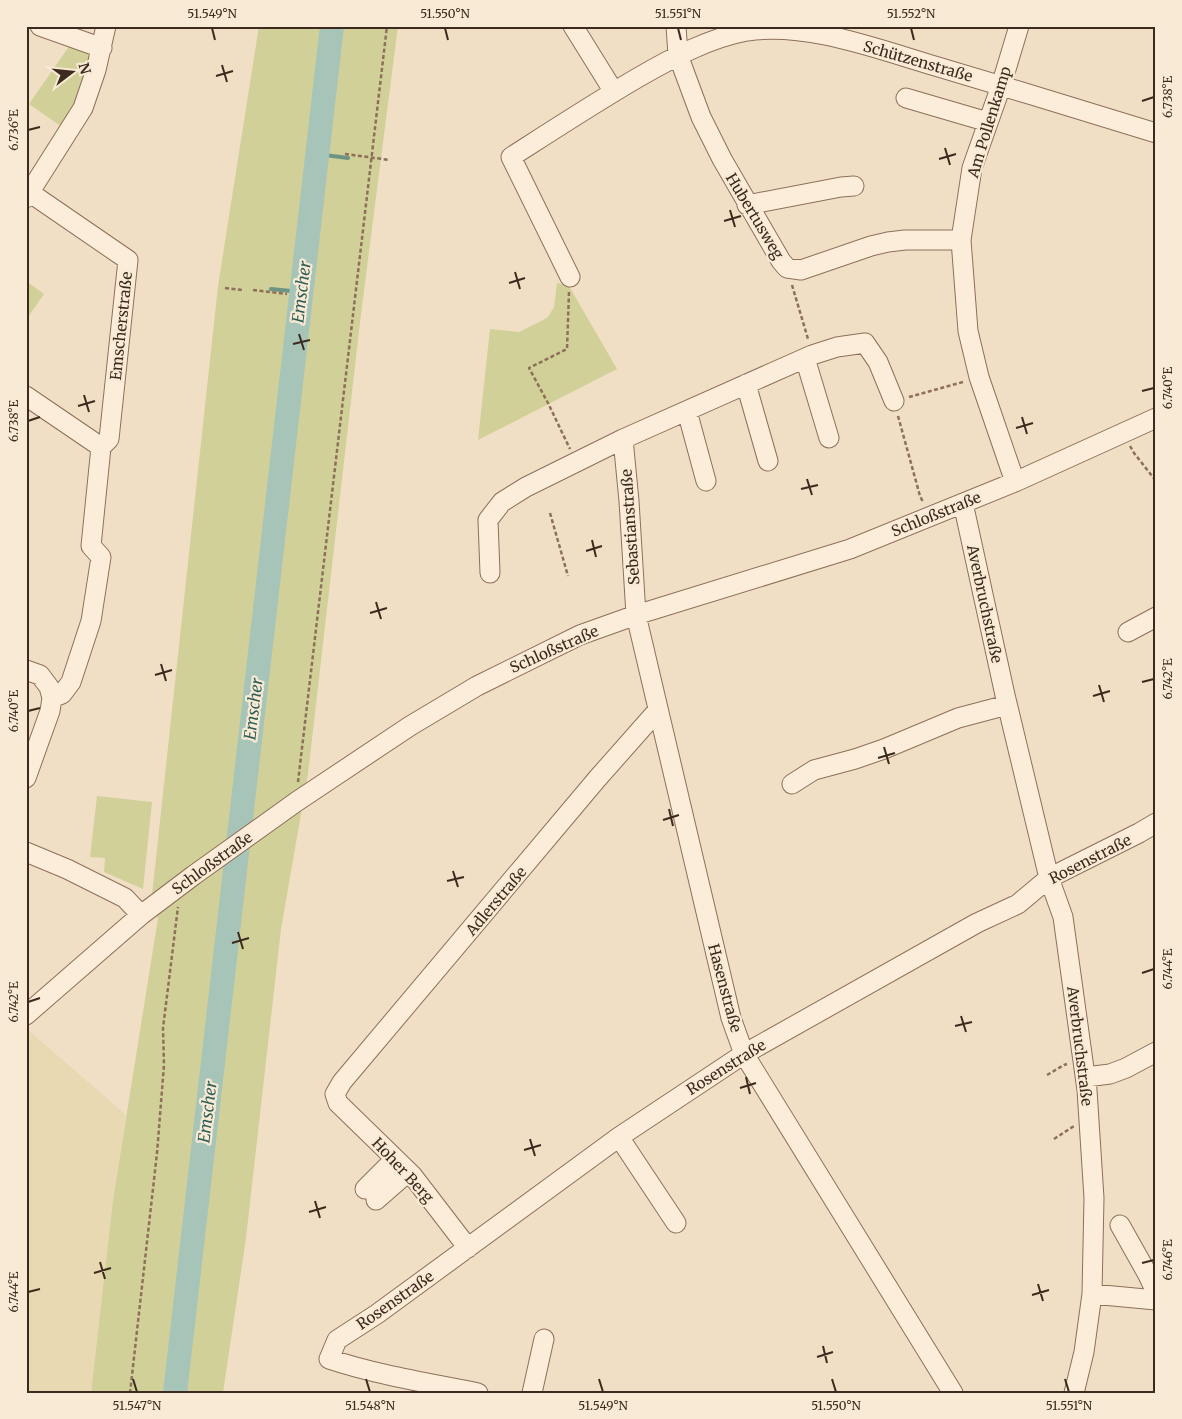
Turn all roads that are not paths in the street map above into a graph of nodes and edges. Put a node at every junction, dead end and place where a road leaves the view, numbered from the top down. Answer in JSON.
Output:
{"nodes":[{"id":1,"x":40,"y":26,"type":"edge"},
{"id":2,"x":106,"y":26,"type":"edge"},
{"id":3,"x":573,"y":26,"type":"edge"},
{"id":4,"x":676,"y":26,"type":"edge"},
{"id":5,"x":1019,"y":26,"type":"edge"},
{"id":6,"x":102,"y":48,"type":"junction"},
{"id":7,"x":678,"y":55,"type":"junction"},
{"id":8,"x":1001,"y":86,"type":"junction"},
{"id":9,"x":614,"y":92,"type":"junction"},
{"id":10,"x":906,"y":98,"type":"dead end"},
{"id":11,"x":988,"y":122,"type":"junction"},
{"id":12,"x":1156,"y":133,"type":"edge"},
{"id":13,"x":854,"y":186,"type":"dead end"},
{"id":14,"x":28,"y":194,"type":"edge"},
{"id":15,"x":747,"y":205,"type":"junction"},
{"id":16,"x":961,"y":240,"type":"junction"},
{"id":17,"x":570,"y":277,"type":"road end"},
{"id":18,"x":809,"y":357,"type":"junction"},
{"id":19,"x":746,"y":384,"type":"junction"},
{"id":20,"x":26,"y":396,"type":"edge"},
{"id":21,"x":894,"y":401,"type":"road end"},
{"id":22,"x":687,"y":411,"type":"junction"},
{"id":23,"x":1156,"y":418,"type":"edge"},
{"id":24,"x":828,"y":438,"type":"dead end"},
{"id":25,"x":623,"y":439,"type":"junction"},
{"id":26,"x":101,"y":447,"type":"junction"},
{"id":27,"x":768,"y":461,"type":"dead end"},
{"id":28,"x":706,"y":482,"type":"dead end"},
{"id":29,"x":1015,"y":482,"type":"junction"},
{"id":30,"x":963,"y":504,"type":"junction"},
{"id":31,"x":490,"y":573,"type":"dead end"},
{"id":32,"x":636,"y":615,"type":"junction"},
{"id":33,"x":1156,"y":617,"type":"edge"},
{"id":34,"x":1128,"y":632,"type":"dead end"},
{"id":35,"x":26,"y":670,"type":"edge"},
{"id":36,"x":52,"y":698,"type":"junction"},
{"id":37,"x":1007,"y":705,"type":"junction"},
{"id":38,"x":658,"y":710,"type":"junction"},
{"id":39,"x":26,"y":778,"type":"edge"},
{"id":40,"x":792,"y":784,"type":"dead end"},
{"id":41,"x":1156,"y":823,"type":"edge"},
{"id":42,"x":26,"y":852,"type":"edge"},
{"id":43,"x":1049,"y":878,"type":"junction"},
{"id":44,"x":141,"y":915,"type":"junction"},
{"id":45,"x":26,"y":1015,"type":"edge"},
{"id":46,"x":1156,"y":1052,"type":"edge"},
{"id":47,"x":744,"y":1054,"type":"junction"},
{"id":48,"x":1084,"y":1069,"type":"junction"},
{"id":49,"x":335,"y":1094,"type":"joint"},
{"id":50,"x":619,"y":1137,"type":"junction"},
{"id":51,"x":402,"y":1165,"type":"junction"},
{"id":52,"x":371,"y":1194,"type":"dead end"},
{"id":53,"x":676,"y":1223,"type":"dead end"},
{"id":54,"x":1120,"y":1225,"type":"dead end"},
{"id":55,"x":468,"y":1248,"type":"junction"},
{"id":56,"x":1155,"y":1293,"type":"edge"},
{"id":57,"x":1092,"y":1294,"type":"junction"},
{"id":58,"x":544,"y":1339,"type":"dead end"},
{"id":59,"x":422,"y":1387,"type":"edge"},
{"id":60,"x":478,"y":1393,"type":"edge"},
{"id":61,"x":532,"y":1393,"type":"edge"},
{"id":62,"x":953,"y":1393,"type":"edge"},
{"id":63,"x":1074,"y":1393,"type":"edge"}],
"edges":[{"from":1,"to":6,"type":"street"},
{"from":2,"to":6,"type":"street"},
{"from":3,"to":9,"type":"street"},
{"from":4,"to":7,"type":"street"},
{"from":5,"to":8,"type":"street","name":"Am Pollenkamp"},
{"from":6,"to":14,"type":"street"},
{"from":7,"to":8,"type":"street","name":"Schützenstraße"},
{"from":7,"to":9,"type":"street","name":"Schützenstraße"},
{"from":7,"to":15,"type":"street","name":"Hubertusweg"},
{"from":8,"to":11,"type":"street","name":"Am Pollenkamp"},
{"from":8,"to":12,"type":"street","name":"Schützenstraße"},
{"from":9,"to":17,"type":"street","name":"Schützenstraße"},
{"from":10,"to":11,"type":"street"},
{"from":11,"to":16,"type":"street","name":"Am Pollenkamp"},
{"from":13,"to":15,"type":"street"},
{"from":14,"to":26,"type":"street","name":"Emscherstraße"},
{"from":15,"to":16,"type":"street","name":"Hubertusweg"},
{"from":16,"to":29,"type":"street","name":"Am Pollenkamp"},
{"from":18,"to":19,"type":"street"},
{"from":18,"to":21,"type":"street"},
{"from":18,"to":24,"type":"street"},
{"from":19,"to":22,"type":"street"},
{"from":19,"to":27,"type":"street"},
{"from":20,"to":26,"type":"street"},
{"from":22,"to":25,"type":"street"},
{"from":22,"to":28,"type":"street"},
{"from":23,"to":29,"type":"street","name":"Schloßstraße"},
{"from":25,"to":31,"type":"street"},
{"from":25,"to":32,"type":"street","name":"Sebastianstraße"},
{"from":26,"to":36,"type":"street","name":"Emscherstraße"},
{"from":29,"to":30,"type":"street","name":"Schloßstraße"},
{"from":30,"to":32,"type":"street","name":"Schloßstraße"},
{"from":30,"to":37,"type":"street","name":"Averbruchstraße"},
{"from":32,"to":38,"type":"street","name":"Hasenstraße"},
{"from":32,"to":44,"type":"street","name":"Schloßstraße"},
{"from":33,"to":34,"type":"street"},
{"from":35,"to":36,"type":"street"},
{"from":36,"to":39,"type":"street"},
{"from":37,"to":40,"type":"street"},
{"from":37,"to":43,"type":"street","name":"Averbruchstraße"},
{"from":38,"to":47,"type":"street","name":"Hasenstraße"},
{"from":38,"to":49,"type":"street","name":"Adlerstraße"},
{"from":41,"to":43,"type":"street","name":"Rosenstraße"},
{"from":42,"to":44,"type":"street"},
{"from":43,"to":47,"type":"street","name":"Rosenstraße"},
{"from":43,"to":48,"type":"street","name":"Averbruchstraße"},
{"from":44,"to":45,"type":"street","name":"Schloßstraße"},
{"from":46,"to":48,"type":"street"},
{"from":47,"to":50,"type":"street","name":"Rosenstraße"},
{"from":47,"to":62,"type":"street","name":"Hasenstraße"},
{"from":48,"to":57,"type":"street","name":"Averbruchstraße"},
{"from":49,"to":51,"type":"street","name":"Hoher Berg"},
{"from":50,"to":53,"type":"street"},
{"from":50,"to":55,"type":"street","name":"Rosenstraße"},
{"from":51,"to":52,"type":"street"},
{"from":51,"to":55,"type":"street","name":"Hoher Berg"},
{"from":54,"to":56,"type":"street"},
{"from":55,"to":59,"type":"street","name":"Rosenstraße"},
{"from":56,"to":57,"type":"street"},
{"from":57,"to":63,"type":"street","name":"Averbruchstraße"},
{"from":58,"to":61,"type":"street"},
{"from":59,"to":60,"type":"street"}]}
